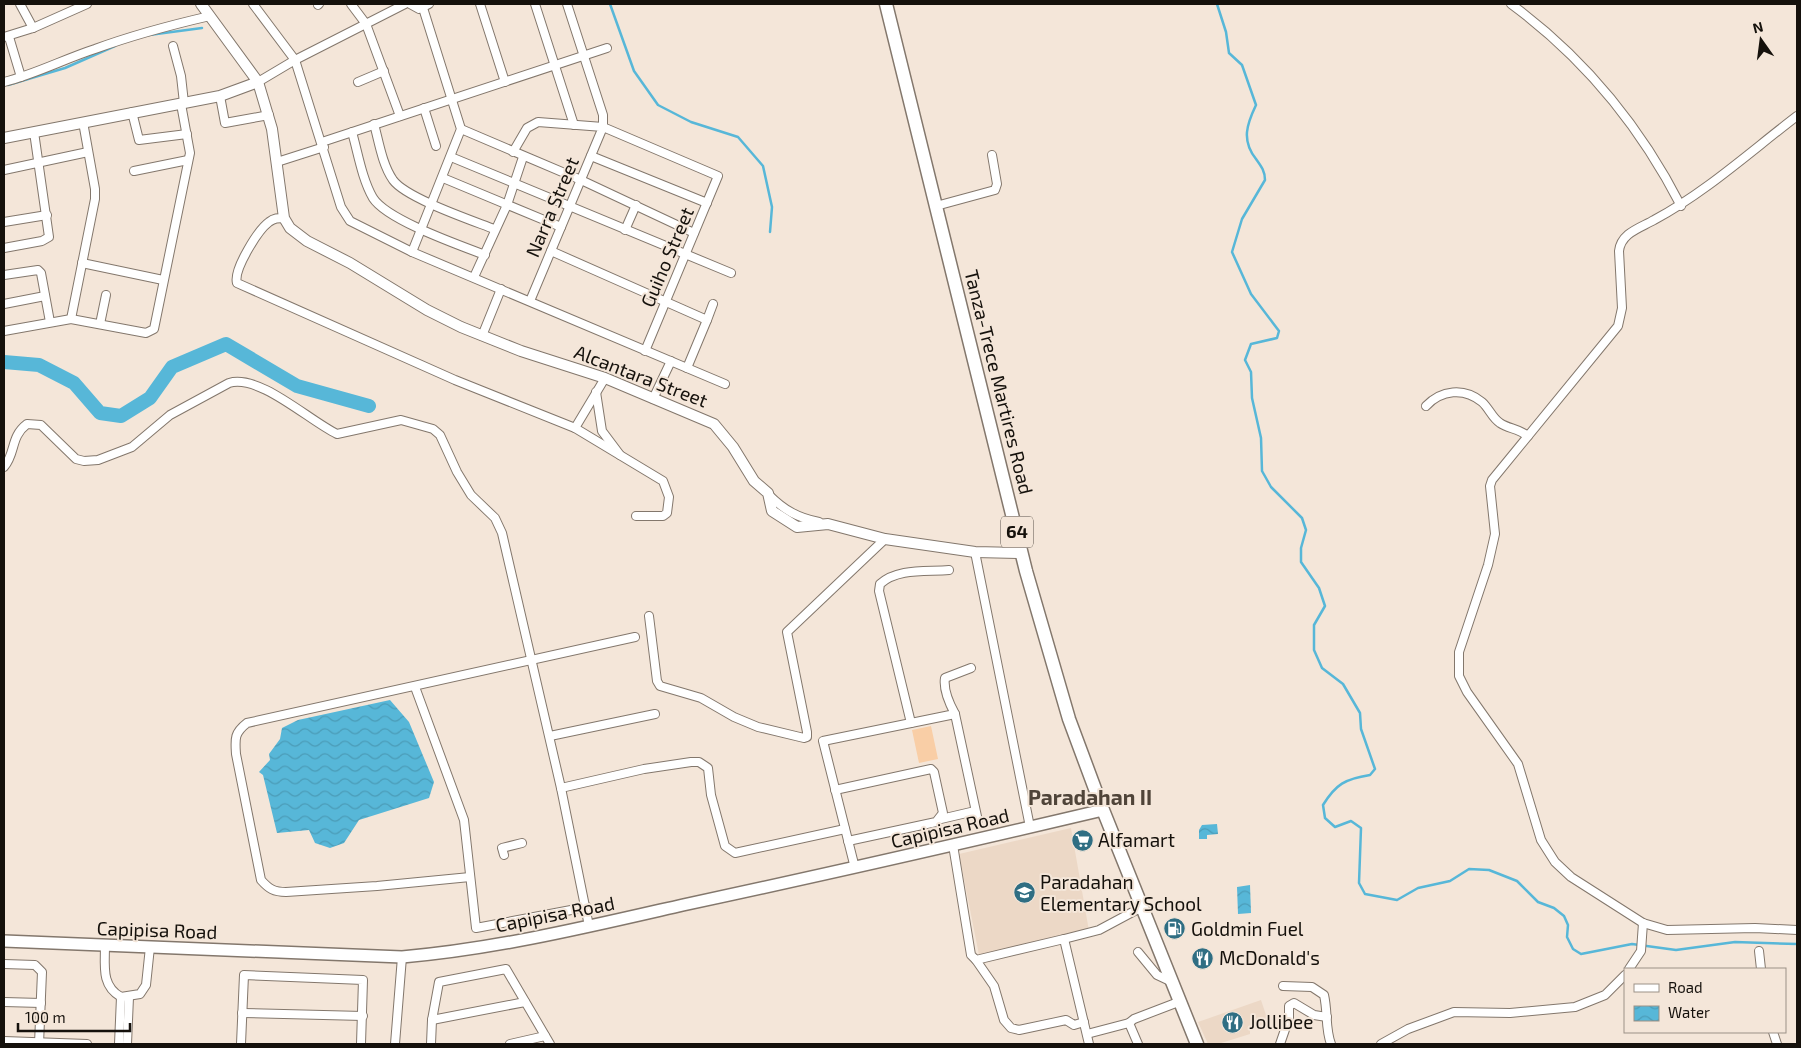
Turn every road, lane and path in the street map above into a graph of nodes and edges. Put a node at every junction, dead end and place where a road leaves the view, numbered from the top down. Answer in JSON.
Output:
{"nodes":[{"id":1,"x":20,"y":4,"type":"edge"},
{"id":2,"x":87,"y":4,"type":"edge"},
{"id":3,"x":201,"y":4,"type":"edge"},
{"id":4,"x":253,"y":4,"type":"edge"},
{"id":5,"x":351,"y":4,"type":"edge"},
{"id":6,"x":405,"y":4,"type":"edge"},
{"id":7,"x":410,"y":4,"type":"edge"},
{"id":8,"x":480,"y":4,"type":"edge"},
{"id":9,"x":535,"y":4,"type":"edge"},
{"id":10,"x":566,"y":4,"type":"edge"},
{"id":11,"x":886,"y":4,"type":"edge"},
{"id":12,"x":1511,"y":4,"type":"edge"},
{"id":13,"x":426,"y":6,"type":"edge"},
{"id":14,"x":210,"y":16,"type":"junction"},
{"id":15,"x":366,"y":24,"type":"junction"},
{"id":16,"x":33,"y":28,"type":"junction"},
{"id":17,"x":6,"y":37,"type":"edge"},
{"id":18,"x":173,"y":46,"type":"dead end"},
{"id":19,"x":607,"y":48,"type":"dead end"},
{"id":20,"x":584,"y":56,"type":"junction"},
{"id":21,"x":295,"y":60,"type":"junction"},
{"id":22,"x":556,"y":65,"type":"junction"},
{"id":23,"x":384,"y":71,"type":"junction"},
{"id":24,"x":21,"y":77,"type":"junction"},
{"id":25,"x":4,"y":82,"type":"edge"},
{"id":26,"x":258,"y":82,"type":"junction"},
{"id":27,"x":358,"y":82,"type":"dead end"},
{"id":28,"x":505,"y":82,"type":"junction"},
{"id":29,"x":220,"y":96,"type":"junction"},
{"id":30,"x":452,"y":99,"type":"junction"},
{"id":31,"x":183,"y":103,"type":"junction"},
{"id":32,"x":424,"y":108,"type":"junction"},
{"id":33,"x":132,"y":112,"type":"junction"},
{"id":34,"x":269,"y":115,"type":"junction"},
{"id":35,"x":400,"y":116,"type":"junction"},
{"id":36,"x":1797,"y":116,"type":"edge"},
{"id":37,"x":83,"y":122,"type":"junction"},
{"id":38,"x":374,"y":124,"type":"junction"},
{"id":39,"x":574,"y":125,"type":"junction"},
{"id":40,"x":603,"y":127,"type":"junction"},
{"id":41,"x":462,"y":130,"type":"junction"},
{"id":42,"x":34,"y":132,"type":"junction"},
{"id":43,"x":352,"y":132,"type":"junction"},
{"id":44,"x":187,"y":134,"type":"junction"},
{"id":45,"x":4,"y":138,"type":"edge"},
{"id":46,"x":323,"y":144,"type":"junction"},
{"id":47,"x":436,"y":146,"type":"dead end"},
{"id":48,"x":88,"y":152,"type":"junction"},
{"id":49,"x":513,"y":152,"type":"junction"},
{"id":50,"x":992,"y":155,"type":"dead end"},
{"id":51,"x":591,"y":156,"type":"junction"},
{"id":52,"x":451,"y":157,"type":"junction"},
{"id":53,"x":524,"y":157,"type":"junction"},
{"id":54,"x":188,"y":160,"type":"junction"},
{"id":55,"x":277,"y":162,"type":"junction"},
{"id":56,"x":39,"y":163,"type":"junction"},
{"id":57,"x":4,"y":170,"type":"edge"},
{"id":58,"x":134,"y":171,"type":"dead end"},
{"id":59,"x":442,"y":178,"type":"junction"},
{"id":60,"x":581,"y":180,"type":"junction"},
{"id":61,"x":515,"y":182,"type":"junction"},
{"id":62,"x":707,"y":203,"type":"junction"},
{"id":63,"x":432,"y":204,"type":"junction"},
{"id":64,"x":507,"y":204,"type":"junction"},
{"id":65,"x":636,"y":205,"type":"junction"},
{"id":66,"x":570,"y":206,"type":"junction"},
{"id":67,"x":936,"y":206,"type":"junction"},
{"id":68,"x":1681,"y":206,"type":"junction"},
{"id":69,"x":47,"y":215,"type":"junction"},
{"id":70,"x":284,"y":218,"type":"junction"},
{"id":71,"x":4,"y":222,"type":"edge"},
{"id":72,"x":561,"y":227,"type":"junction"},
{"id":73,"x":422,"y":229,"type":"junction"},
{"id":74,"x":494,"y":230,"type":"junction"},
{"id":75,"x":625,"y":230,"type":"junction"},
{"id":76,"x":694,"y":233,"type":"junction"},
{"id":77,"x":4,"y":248,"type":"edge"},
{"id":78,"x":551,"y":251,"type":"junction"},
{"id":79,"x":412,"y":252,"type":"junction"},
{"id":80,"x":485,"y":255,"type":"junction"},
{"id":81,"x":685,"y":255,"type":"junction"},
{"id":82,"x":82,"y":263,"type":"junction"},
{"id":83,"x":731,"y":274,"type":"dead end"},
{"id":84,"x":4,"y":275,"type":"edge"},
{"id":85,"x":474,"y":277,"type":"junction"},
{"id":86,"x":163,"y":280,"type":"junction"},
{"id":87,"x":502,"y":289,"type":"junction"},
{"id":88,"x":106,"y":295,"type":"dead end"},
{"id":89,"x":45,"y":296,"type":"junction"},
{"id":90,"x":530,"y":301,"type":"junction"},
{"id":91,"x":665,"y":302,"type":"junction"},
{"id":92,"x":4,"y":304,"type":"edge"},
{"id":93,"x":713,"y":304,"type":"dead end"},
{"id":94,"x":71,"y":319,"type":"junction"},
{"id":95,"x":707,"y":320,"type":"junction"},
{"id":96,"x":50,"y":322,"type":"junction"},
{"id":97,"x":100,"y":324,"type":"junction"},
{"id":98,"x":4,"y":325,"type":"edge"},
{"id":99,"x":4,"y":331,"type":"edge"},
{"id":100,"x":482,"y":336,"type":"junction"},
{"id":101,"x":645,"y":351,"type":"junction"},
{"id":102,"x":671,"y":361,"type":"junction"},
{"id":103,"x":687,"y":368,"type":"junction"},
{"id":104,"x":605,"y":378,"type":"junction"},
{"id":105,"x":725,"y":384,"type":"dead end"},
{"id":106,"x":596,"y":392,"type":"junction"},
{"id":107,"x":653,"y":399,"type":"junction"},
{"id":108,"x":1426,"y":406,"type":"dead end"},
{"id":109,"x":575,"y":428,"type":"junction"},
{"id":110,"x":1528,"y":436,"type":"junction"},
{"id":111,"x":623,"y":459,"type":"junction"},
{"id":112,"x":4,"y":467,"type":"edge"},
{"id":113,"x":636,"y":516,"type":"dead end"},
{"id":114,"x":885,"y":539,"type":"junction"},
{"id":115,"x":975,"y":552,"type":"junction"},
{"id":116,"x":1022,"y":553,"type":"junction"},
{"id":117,"x":949,"y":570,"type":"dead end"},
{"id":118,"x":649,"y":616,"type":"dead end"},
{"id":119,"x":635,"y":638,"type":"dead end"},
{"id":120,"x":533,"y":659,"type":"junction"},
{"id":121,"x":971,"y":668,"type":"dead end"},
{"id":122,"x":415,"y":687,"type":"junction"},
{"id":123,"x":656,"y":714,"type":"dead end"},
{"id":124,"x":955,"y":714,"type":"junction"},
{"id":125,"x":910,"y":723,"type":"junction"},
{"id":126,"x":550,"y":736,"type":"junction"},
{"id":127,"x":561,"y":788,"type":"junction"},
{"id":128,"x":836,"y":790,"type":"junction"},
{"id":129,"x":1102,"y":810,"type":"junction"},
{"id":130,"x":975,"y":811,"type":"junction"},
{"id":131,"x":940,"y":818,"type":"junction"},
{"id":132,"x":978,"y":822,"type":"dead end"},
{"id":133,"x":1030,"y":827,"type":"junction"},
{"id":134,"x":845,"y":829,"type":"junction"},
{"id":135,"x":848,"y":841,"type":"junction"},
{"id":136,"x":522,"y":843,"type":"dead end"},
{"id":137,"x":953,"y":845,"type":"junction"},
{"id":138,"x":504,"y":855,"type":"dead end"},
{"id":139,"x":855,"y":868,"type":"junction"},
{"id":140,"x":470,"y":876,"type":"junction"},
{"id":141,"x":587,"y":907,"type":"junction"},
{"id":142,"x":1142,"y":907,"type":"junction"},
{"id":143,"x":589,"y":926,"type":"junction"},
{"id":144,"x":1642,"y":926,"type":"junction"},
{"id":145,"x":1797,"y":930,"type":"edge"},
{"id":146,"x":1064,"y":939,"type":"junction"},
{"id":147,"x":4,"y":941,"type":"edge"},
{"id":148,"x":105,"y":945,"type":"junction"},
{"id":149,"x":150,"y":947,"type":"junction"},
{"id":150,"x":1759,"y":951,"type":"dead end"},
{"id":151,"x":1138,"y":952,"type":"dead end"},
{"id":152,"x":402,"y":958,"type":"junction"},
{"id":153,"x":976,"y":960,"type":"junction"},
{"id":154,"x":4,"y":964,"type":"edge"},
{"id":155,"x":1630,"y":968,"type":"edge"},
{"id":156,"x":1760,"y":968,"type":"edge"},
{"id":157,"x":1624,"y":976,"type":"edge"},
{"id":158,"x":1174,"y":983,"type":"junction"},
{"id":159,"x":1283,"y":986,"type":"dead end"},
{"id":160,"x":125,"y":997,"type":"junction"},
{"id":161,"x":1181,"y":1001,"type":"junction"},
{"id":162,"x":4,"y":1002,"type":"edge"},
{"id":163,"x":525,"y":1002,"type":"junction"},
{"id":164,"x":41,"y":1003,"type":"junction"},
{"id":165,"x":242,"y":1014,"type":"junction"},
{"id":166,"x":363,"y":1016,"type":"junction"},
{"id":167,"x":1327,"y":1017,"type":"junction"},
{"id":168,"x":432,"y":1020,"type":"junction"},
{"id":169,"x":1084,"y":1022,"type":"junction"},
{"id":170,"x":1129,"y":1023,"type":"junction"},
{"id":171,"x":1087,"y":1034,"type":"junction"},
{"id":172,"x":545,"y":1036,"type":"junction"},
{"id":173,"x":6,"y":1042,"type":"edge"},
{"id":174,"x":39,"y":1043,"type":"edge"},
{"id":175,"x":75,"y":1044,"type":"edge"},
{"id":176,"x":87,"y":1044,"type":"edge"},
{"id":177,"x":119,"y":1044,"type":"edge"},
{"id":178,"x":127,"y":1044,"type":"edge"},
{"id":179,"x":241,"y":1044,"type":"edge"},
{"id":180,"x":361,"y":1044,"type":"edge"},
{"id":181,"x":395,"y":1044,"type":"edge"},
{"id":182,"x":432,"y":1044,"type":"edge"},
{"id":183,"x":510,"y":1044,"type":"edge"},
{"id":184,"x":550,"y":1044,"type":"edge"},
{"id":185,"x":1089,"y":1044,"type":"edge"},
{"id":186,"x":1138,"y":1044,"type":"edge"},
{"id":187,"x":1198,"y":1044,"type":"edge"},
{"id":188,"x":1280,"y":1044,"type":"edge"},
{"id":189,"x":1331,"y":1044,"type":"edge"},
{"id":190,"x":1381,"y":1044,"type":"edge"}],
"edges":[{"from":1,"to":16,"type":"street"},
{"from":2,"to":16,"type":"street"},
{"from":3,"to":14,"type":"street"},
{"from":4,"to":21,"type":"street"},
{"from":5,"to":15,"type":"street"},
{"from":6,"to":15,"type":"street"},
{"from":7,"to":13,"type":"street"},
{"from":8,"to":28,"type":"street"},
{"from":9,"to":22,"type":"street"},
{"from":10,"to":20,"type":"street"},
{"from":11,"to":67,"type":"main road","name":"Tanza-Trece Martires Road","number":"64"},
{"from":12,"to":68,"type":"street"},
{"from":13,"to":30,"type":"street"},
{"from":14,"to":24,"type":"street"},
{"from":14,"to":26,"type":"street"},
{"from":15,"to":21,"type":"street"},
{"from":15,"to":23,"type":"street"},
{"from":16,"to":17,"type":"street"},
{"from":17,"to":24,"type":"street"},
{"from":18,"to":31,"type":"street"},
{"from":19,"to":20,"type":"street"},
{"from":20,"to":22,"type":"street"},
{"from":20,"to":40,"type":"street"},
{"from":21,"to":26,"type":"street"},
{"from":21,"to":46,"type":"street"},
{"from":22,"to":28,"type":"street"},
{"from":22,"to":39,"type":"street"},
{"from":23,"to":27,"type":"street"},
{"from":23,"to":35,"type":"street"},
{"from":24,"to":25,"type":"street"},
{"from":26,"to":29,"type":"street"},
{"from":26,"to":34,"type":"street"},
{"from":28,"to":30,"type":"street"},
{"from":29,"to":31,"type":"street"},
{"from":29,"to":34,"type":"street"},
{"from":30,"to":32,"type":"street"},
{"from":30,"to":41,"type":"street"},
{"from":31,"to":33,"type":"street"},
{"from":31,"to":44,"type":"street"},
{"from":32,"to":35,"type":"street"},
{"from":32,"to":47,"type":"street"},
{"from":33,"to":37,"type":"street"},
{"from":33,"to":44,"type":"street"},
{"from":34,"to":55,"type":"street"},
{"from":35,"to":38,"type":"street"},
{"from":36,"to":68,"type":"street"},
{"from":37,"to":42,"type":"street"},
{"from":37,"to":48,"type":"street"},
{"from":38,"to":43,"type":"street"},
{"from":38,"to":63,"type":"street"},
{"from":39,"to":40,"type":"street"},
{"from":39,"to":49,"type":"street"},
{"from":40,"to":51,"type":"street","name":"Narra Street"},
{"from":40,"to":62,"type":"street","name":"Guiho Street"},
{"from":41,"to":49,"type":"street"},
{"from":41,"to":52,"type":"street"},
{"from":42,"to":45,"type":"street"},
{"from":42,"to":56,"type":"street"},
{"from":43,"to":46,"type":"street"},
{"from":43,"to":73,"type":"street"},
{"from":44,"to":54,"type":"street"},
{"from":46,"to":55,"type":"street"},
{"from":46,"to":79,"type":"street"},
{"from":48,"to":56,"type":"street"},
{"from":48,"to":82,"type":"street"},
{"from":49,"to":53,"type":"street"},
{"from":50,"to":67,"type":"street"},
{"from":51,"to":60,"type":"street","name":"Narra Street"},
{"from":51,"to":62,"type":"street"},
{"from":52,"to":59,"type":"street"},
{"from":52,"to":61,"type":"street"},
{"from":53,"to":60,"type":"street"},
{"from":53,"to":61,"type":"street"},
{"from":54,"to":58,"type":"street"},
{"from":54,"to":86,"type":"street"},
{"from":55,"to":70,"type":"street"},
{"from":56,"to":57,"type":"street"},
{"from":56,"to":69,"type":"street"},
{"from":59,"to":63,"type":"street"},
{"from":59,"to":64,"type":"street"},
{"from":60,"to":65,"type":"street"},
{"from":60,"to":66,"type":"street","name":"Narra Street"},
{"from":61,"to":64,"type":"street"},
{"from":61,"to":66,"type":"street"},
{"from":62,"to":76,"type":"street","name":"Guiho Street"},
{"from":63,"to":73,"type":"street"},
{"from":63,"to":74,"type":"street"},
{"from":64,"to":72,"type":"street"},
{"from":64,"to":74,"type":"street"},
{"from":65,"to":75,"type":"street"},
{"from":65,"to":76,"type":"street"},
{"from":66,"to":72,"type":"street","name":"Narra Street"},
{"from":66,"to":75,"type":"street"},
{"from":67,"to":116,"type":"main road","name":"Tanza-Trece Martires Road","number":"64"},
{"from":68,"to":110,"type":"street"},
{"from":69,"to":71,"type":"street"},
{"from":69,"to":77,"type":"street"},
{"from":70,"to":100,"type":"street","name":"Alcantara Street"},
{"from":70,"to":109,"type":"street"},
{"from":72,"to":78,"type":"street","name":"Narra Street"},
{"from":73,"to":79,"type":"street"},
{"from":73,"to":80,"type":"street"},
{"from":74,"to":80,"type":"street"},
{"from":75,"to":81,"type":"street"},
{"from":76,"to":81,"type":"street","name":"Guiho Street"},
{"from":78,"to":90,"type":"street","name":"Narra Street"},
{"from":78,"to":91,"type":"street"},
{"from":79,"to":85,"type":"street"},
{"from":80,"to":85,"type":"street"},
{"from":81,"to":83,"type":"street"},
{"from":81,"to":91,"type":"street","name":"Guiho Street"},
{"from":82,"to":86,"type":"street"},
{"from":82,"to":94,"type":"street"},
{"from":84,"to":89,"type":"street"},
{"from":85,"to":87,"type":"street"},
{"from":86,"to":97,"type":"street"},
{"from":87,"to":90,"type":"street"},
{"from":87,"to":100,"type":"street"},
{"from":88,"to":97,"type":"street"},
{"from":89,"to":92,"type":"street"},
{"from":89,"to":96,"type":"street"},
{"from":90,"to":101,"type":"street"},
{"from":91,"to":95,"type":"street"},
{"from":91,"to":101,"type":"street","name":"Guiho Street"},
{"from":93,"to":95,"type":"street"},
{"from":94,"to":96,"type":"street"},
{"from":94,"to":97,"type":"street"},
{"from":95,"to":103,"type":"street"},
{"from":96,"to":99,"type":"street"},
{"from":98,"to":99,"type":"street"},
{"from":100,"to":104,"type":"street","name":"Alcantara Street"},
{"from":101,"to":102,"type":"street"},
{"from":102,"to":103,"type":"street"},
{"from":102,"to":107,"type":"street"},
{"from":103,"to":105,"type":"street"},
{"from":104,"to":106,"type":"street"},
{"from":104,"to":107,"type":"street","name":"Alcantara Street"},
{"from":106,"to":109,"type":"street"},
{"from":106,"to":111,"type":"street"},
{"from":107,"to":114,"type":"street","name":"Alcantara Street"},
{"from":108,"to":110,"type":"street"},
{"from":109,"to":111,"type":"street"},
{"from":110,"to":144,"type":"street"},
{"from":111,"to":113,"type":"street"},
{"from":112,"to":120,"type":"street"},
{"from":114,"to":115,"type":"street","name":"Alcantara Street"},
{"from":114,"to":118,"type":"street"},
{"from":115,"to":116,"type":"street","name":"Alcantara Street"},
{"from":115,"to":133,"type":"street"},
{"from":116,"to":129,"type":"main road","name":"Tanza-Trece Martires Road","number":"64"},
{"from":117,"to":125,"type":"street"},
{"from":119,"to":120,"type":"street"},
{"from":120,"to":122,"type":"street"},
{"from":120,"to":126,"type":"street"},
{"from":121,"to":124,"type":"street"},
{"from":122,"to":140,"type":"street"},
{"from":122,"to":140,"type":"street"},
{"from":123,"to":126,"type":"street"},
{"from":124,"to":125,"type":"street"},
{"from":124,"to":130,"type":"street"},
{"from":125,"to":128,"type":"street"},
{"from":126,"to":127,"type":"street"},
{"from":127,"to":134,"type":"street"},
{"from":127,"to":141,"type":"street"},
{"from":128,"to":131,"type":"street"},
{"from":128,"to":134,"type":"street"},
{"from":129,"to":133,"type":"main road","name":"Capipisa Road"},
{"from":129,"to":142,"type":"main road","name":"Tanza-Trece Martires Road","number":"64"},
{"from":130,"to":131,"type":"street"},
{"from":130,"to":132,"type":"street"},
{"from":131,"to":135,"type":"street"},
{"from":133,"to":137,"type":"main road","name":"Capipisa Road"},
{"from":134,"to":135,"type":"street"},
{"from":135,"to":139,"type":"street"},
{"from":136,"to":138,"type":"street"},
{"from":137,"to":139,"type":"main road","name":"Capipisa Road"},
{"from":137,"to":153,"type":"street"},
{"from":139,"to":143,"type":"main road","name":"Capipisa Road"},
{"from":140,"to":141,"type":"street"},
{"from":141,"to":143,"type":"street"},
{"from":142,"to":146,"type":"street"},
{"from":142,"to":158,"type":"main road","name":"Tanza-Trece Martires Road","number":"64"},
{"from":143,"to":152,"type":"main road","name":"Capipisa Road"},
{"from":144,"to":145,"type":"street"},
{"from":144,"to":155,"type":"street"},
{"from":146,"to":153,"type":"street"},
{"from":146,"to":169,"type":"street"},
{"from":147,"to":148,"type":"main road","name":"Capipisa Road"},
{"from":148,"to":149,"type":"main road","name":"Capipisa Road"},
{"from":148,"to":160,"type":"street"},
{"from":149,"to":152,"type":"main road","name":"Capipisa Road"},
{"from":149,"to":160,"type":"street"},
{"from":150,"to":156,"type":"street"},
{"from":151,"to":158,"type":"street"},
{"from":152,"to":181,"type":"street"},
{"from":153,"to":169,"type":"street"},
{"from":154,"to":164,"type":"street"},
{"from":157,"to":190,"type":"street"},
{"from":158,"to":161,"type":"main road","name":"Tanza-Trece Martires Road","number":"64"},
{"from":159,"to":167,"type":"street"},
{"from":160,"to":177,"type":"street"},
{"from":160,"to":178,"type":"street"},
{"from":161,"to":170,"type":"street"},
{"from":161,"to":187,"type":"main road","name":"Tanza-Trece Martires Road","number":"64"},
{"from":162,"to":164,"type":"street"},
{"from":163,"to":168,"type":"street"},
{"from":163,"to":168,"type":"street"},
{"from":163,"to":172,"type":"street"},
{"from":164,"to":174,"type":"street"},
{"from":165,"to":166,"type":"street"},
{"from":165,"to":166,"type":"street"},
{"from":165,"to":179,"type":"street"},
{"from":166,"to":180,"type":"street"},
{"from":167,"to":188,"type":"street"},
{"from":167,"to":189,"type":"street"},
{"from":168,"to":182,"type":"street"},
{"from":169,"to":171,"type":"street"},
{"from":170,"to":171,"type":"street"},
{"from":170,"to":186,"type":"street"},
{"from":171,"to":185,"type":"street"},
{"from":172,"to":183,"type":"street"},
{"from":172,"to":184,"type":"street"},
{"from":173,"to":174,"type":"street"},
{"from":174,"to":175,"type":"street"},
{"from":175,"to":176,"type":"street"}]}
